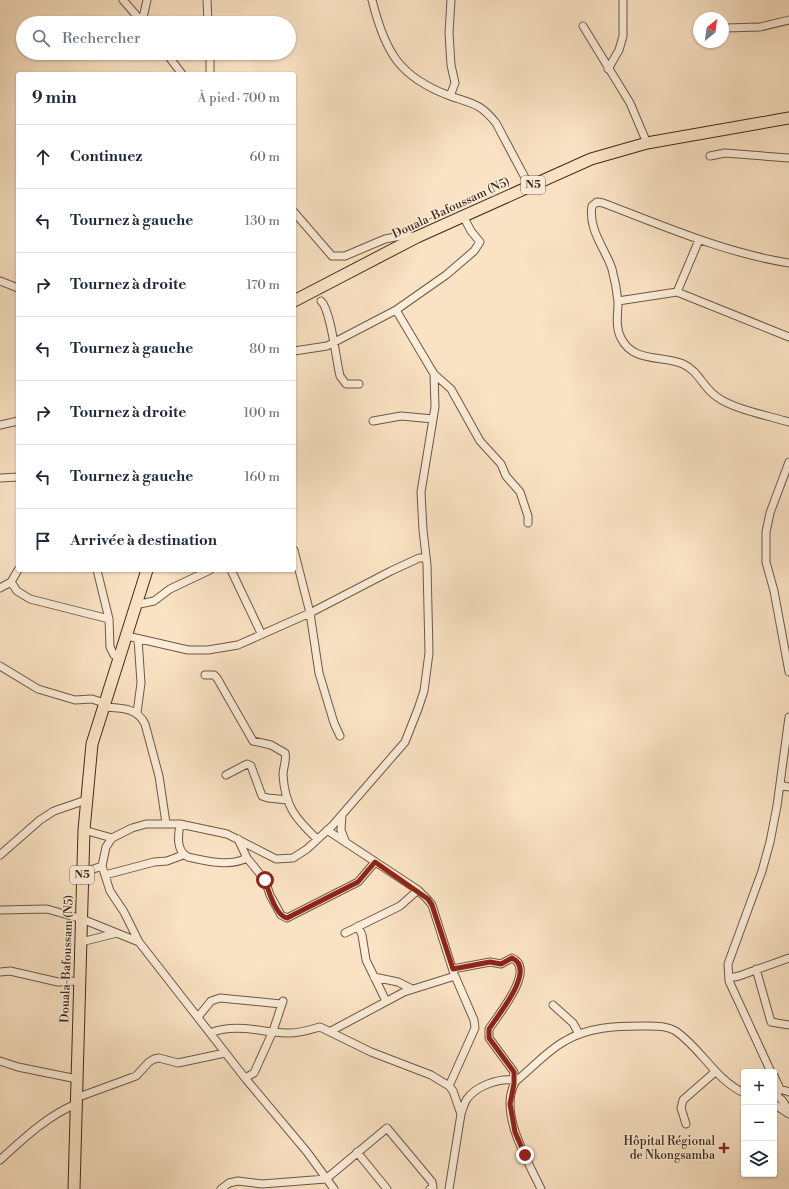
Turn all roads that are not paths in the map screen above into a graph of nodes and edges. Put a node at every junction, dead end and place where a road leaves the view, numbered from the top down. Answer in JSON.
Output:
{"nodes":[{"id":1,"x":123,"y":0,"type":"edge"},
{"id":2,"x":148,"y":0,"type":"edge"},
{"id":3,"x":207,"y":0,"type":"edge"},
{"id":4,"x":372,"y":0,"type":"edge"},
{"id":5,"x":451,"y":0,"type":"edge"},
{"id":6,"x":623,"y":0,"type":"edge"},
{"id":7,"x":137,"y":16,"type":"edge"},
{"id":8,"x":145,"y":16,"type":"edge"},
{"id":9,"x":208,"y":16,"type":"edge"},
{"id":10,"x":789,"y":20,"type":"edge"},
{"id":11,"x":583,"y":26,"type":"dead end"},
{"id":12,"x":729,"y":28,"type":"edge"},
{"id":13,"x":171,"y":60,"type":"edge"},
{"id":14,"x":210,"y":60,"type":"edge"},
{"id":15,"x":608,"y":69,"type":"junction"},
{"id":16,"x":180,"y":72,"type":"edge"},
{"id":17,"x":210,"y":72,"type":"edge"},
{"id":18,"x":450,"y":96,"type":"junction"},
{"id":19,"x":789,"y":118,"type":"edge"},
{"id":20,"x":647,"y":143,"type":"junction"},
{"id":21,"x":710,"y":156,"type":"dead end"},
{"id":22,"x":789,"y":158,"type":"edge"},
{"id":23,"x":530,"y":187,"type":"junction"},
{"id":24,"x":296,"y":214,"type":"edge"},
{"id":25,"x":463,"y":216,"type":"junction"},
{"id":26,"x":417,"y":237,"type":"junction"},
{"id":27,"x":699,"y":240,"type":"junction"},
{"id":28,"x":789,"y":263,"type":"edge"},
{"id":29,"x":0,"y":281,"type":"edge"},
{"id":30,"x":16,"y":287,"type":"edge"},
{"id":31,"x":677,"y":292,"type":"junction"},
{"id":32,"x":296,"y":300,"type":"edge"},
{"id":33,"x":320,"y":301,"type":"dead end"},
{"id":34,"x":618,"y":301,"type":"junction"},
{"id":35,"x":396,"y":310,"type":"junction"},
{"id":36,"x":789,"y":337,"type":"edge"},
{"id":37,"x":333,"y":342,"type":"junction"},
{"id":38,"x":296,"y":351,"type":"edge"},
{"id":39,"x":434,"y":374,"type":"junction"},
{"id":40,"x":359,"y":384,"type":"dead end"},
{"id":41,"x":433,"y":419,"type":"junction"},
{"id":42,"x":16,"y":421,"type":"edge"},
{"id":43,"x":373,"y":422,"type":"dead end"},
{"id":44,"x":789,"y":422,"type":"edge"},
{"id":45,"x":0,"y":425,"type":"edge"},
{"id":46,"x":789,"y":462,"type":"edge"},
{"id":47,"x":16,"y":477,"type":"edge"},
{"id":48,"x":0,"y":478,"type":"edge"},
{"id":49,"x":528,"y":523,"type":"dead end"},
{"id":50,"x":296,"y":558,"type":"edge"},
{"id":51,"x":426,"y":558,"type":"junction"},
{"id":52,"x":17,"y":572,"type":"edge"},
{"id":53,"x":97,"y":572,"type":"edge"},
{"id":54,"x":146,"y":572,"type":"edge"},
{"id":55,"x":206,"y":572,"type":"edge"},
{"id":56,"x":232,"y":572,"type":"edge"},
{"id":57,"x":11,"y":582,"type":"junction"},
{"id":58,"x":0,"y":588,"type":"edge"},
{"id":59,"x":135,"y":605,"type":"junction"},
{"id":60,"x":310,"y":613,"type":"junction"},
{"id":61,"x":109,"y":619,"type":"junction"},
{"id":62,"x":261,"y":634,"type":"junction"},
{"id":63,"x":127,"y":636,"type":"junction"},
{"id":64,"x":138,"y":639,"type":"junction"},
{"id":65,"x":120,"y":658,"type":"junction"},
{"id":66,"x":0,"y":666,"type":"edge"},
{"id":67,"x":789,"y":672,"type":"edge"},
{"id":68,"x":205,"y":675,"type":"dead end"},
{"id":69,"x":104,"y":705,"type":"junction"},
{"id":70,"x":137,"y":713,"type":"junction"},
{"id":71,"x":789,"y":717,"type":"edge"},
{"id":72,"x":340,"y":736,"type":"dead end"},
{"id":73,"x":226,"y":775,"type":"dead end"},
{"id":74,"x":780,"y":785,"type":"junction"},
{"id":75,"x":789,"y":787,"type":"edge"},
{"id":76,"x":86,"y":800,"type":"junction"},
{"id":77,"x":288,"y":800,"type":"junction"},
{"id":78,"x":342,"y":815,"type":"junction"},
{"id":79,"x":166,"y":823,"type":"junction"},
{"id":80,"x":180,"y":824,"type":"junction"},
{"id":81,"x":84,"y":830,"type":"junction"},
{"id":82,"x":327,"y":830,"type":"junction"},
{"id":83,"x":112,"y":838,"type":"junction"},
{"id":84,"x":237,"y":839,"type":"junction"},
{"id":85,"x":317,"y":839,"type":"junction"},
{"id":86,"x":346,"y":843,"type":"junction"},
{"id":87,"x":0,"y":855,"type":"edge"},
{"id":88,"x":183,"y":855,"type":"junction"},
{"id":89,"x":247,"y":858,"type":"junction"},
{"id":90,"x":375,"y":862,"type":"junction"},
{"id":91,"x":102,"y":866,"type":"junction"},
{"id":92,"x":82,"y":873,"type":"junction"},
{"id":93,"x":105,"y":875,"type":"junction"},
{"id":94,"x":418,"y":890,"type":"junction"},
{"id":95,"x":0,"y":910,"type":"edge"},
{"id":96,"x":82,"y":919,"type":"junction"},
{"id":97,"x":358,"y":926,"type":"junction"},
{"id":98,"x":345,"y":932,"type":"dead end"},
{"id":99,"x":117,"y":933,"type":"junction"},
{"id":100,"x":81,"y":942,"type":"junction"},
{"id":101,"x":139,"y":942,"type":"junction"},
{"id":102,"x":789,"y":958,"type":"edge"},
{"id":103,"x":756,"y":969,"type":"junction"},
{"id":104,"x":0,"y":972,"type":"edge"},
{"id":105,"x":454,"y":973,"type":"junction"},
{"id":106,"x":374,"y":977,"type":"junction"},
{"id":107,"x":729,"y":978,"type":"junction"},
{"id":108,"x":80,"y":981,"type":"junction"},
{"id":109,"x":412,"y":989,"type":"junction"},
{"id":110,"x":386,"y":1001,"type":"junction"},
{"id":111,"x":553,"y":1005,"type":"dead end"},
{"id":112,"x":198,"y":1017,"type":"junction"},
{"id":113,"x":789,"y":1025,"type":"edge"},
{"id":114,"x":273,"y":1031,"type":"junction"},
{"id":115,"x":331,"y":1032,"type":"junction"},
{"id":116,"x":210,"y":1033,"type":"junction"},
{"id":117,"x":578,"y":1034,"type":"junction"},
{"id":118,"x":225,"y":1052,"type":"junction"},
{"id":119,"x":0,"y":1061,"type":"edge"},
{"id":120,"x":713,"y":1069,"type":"junction"},
{"id":121,"x":770,"y":1069,"type":"edge"},
{"id":122,"x":245,"y":1078,"type":"junction"},
{"id":123,"x":77,"y":1079,"type":"junction"},
{"id":124,"x":514,"y":1082,"type":"junction"},
{"id":125,"x":448,"y":1086,"type":"junction"},
{"id":126,"x":741,"y":1091,"type":"edge"},
{"id":127,"x":789,"y":1092,"type":"edge"},
{"id":128,"x":777,"y":1095,"type":"edge"},
{"id":129,"x":789,"y":1099,"type":"edge"},
{"id":130,"x":76,"y":1101,"type":"junction"},
{"id":131,"x":776,"y":1105,"type":"edge"},
{"id":132,"x":789,"y":1110,"type":"edge"},
{"id":133,"x":461,"y":1114,"type":"junction"},
{"id":134,"x":789,"y":1114,"type":"edge"},
{"id":135,"x":686,"y":1124,"type":"dead end"},
{"id":136,"x":357,"y":1152,"type":"junction"},
{"id":137,"x":0,"y":1160,"type":"edge"},
{"id":138,"x":326,"y":1179,"type":"junction"},
{"id":139,"x":74,"y":1189,"type":"edge"},
{"id":140,"x":221,"y":1189,"type":"edge"},
{"id":141,"x":334,"y":1189,"type":"edge"},
{"id":142,"x":387,"y":1189,"type":"edge"},
{"id":143,"x":430,"y":1189,"type":"edge"},
{"id":144,"x":449,"y":1189,"type":"edge"},
{"id":145,"x":541,"y":1189,"type":"edge"}],
"edges":[{"from":1,"to":7,"type":"street"},
{"from":2,"to":8,"type":"street"},
{"from":3,"to":9,"type":"street"},
{"from":4,"to":18,"type":"street"},
{"from":5,"to":18,"type":"street"},
{"from":6,"to":15,"type":"street"},
{"from":10,"to":12,"type":"street"},
{"from":11,"to":15,"type":"street"},
{"from":13,"to":16,"type":"street"},
{"from":14,"to":17,"type":"street"},
{"from":15,"to":20,"type":"street"},
{"from":18,"to":23,"type":"street"},
{"from":19,"to":20,"type":"highway","name":"Douala-Bafoussam (N5)","number":"N5"},
{"from":20,"to":23,"type":"highway","name":"Douala-Bafoussam (N5)","number":"N5"},
{"from":21,"to":22,"type":"street"},
{"from":23,"to":25,"type":"highway","name":"Douala-Bafoussam (N5)","number":"N5"},
{"from":24,"to":26,"type":"street"},
{"from":25,"to":26,"type":"highway","name":"Douala-Bafoussam (N5)","number":"N5"},
{"from":25,"to":35,"type":"street"},
{"from":26,"to":32,"type":"highway","name":"Douala-Bafoussam (N5)","number":"N5"},
{"from":27,"to":28,"type":"street"},
{"from":27,"to":31,"type":"street"},
{"from":27,"to":34,"type":"street"},
{"from":29,"to":30,"type":"street"},
{"from":31,"to":34,"type":"street"},
{"from":31,"to":36,"type":"street"},
{"from":33,"to":37,"type":"street"},
{"from":34,"to":44,"type":"street"},
{"from":35,"to":37,"type":"street"},
{"from":35,"to":39,"type":"street"},
{"from":37,"to":38,"type":"street"},
{"from":37,"to":40,"type":"street"},
{"from":39,"to":41,"type":"street"},
{"from":39,"to":49,"type":"street"},
{"from":41,"to":43,"type":"street"},
{"from":41,"to":51,"type":"street"},
{"from":42,"to":45,"type":"street"},
{"from":46,"to":67,"type":"street"},
{"from":47,"to":48,"type":"street"},
{"from":50,"to":60,"type":"street"},
{"from":51,"to":60,"type":"street"},
{"from":51,"to":78,"type":"street"},
{"from":52,"to":57,"type":"street"},
{"from":53,"to":61,"type":"street"},
{"from":54,"to":59,"type":"highway","name":"Douala-Bafoussam (N5)","number":"N5"},
{"from":55,"to":59,"type":"street"},
{"from":56,"to":62,"type":"street"},
{"from":57,"to":58,"type":"street"},
{"from":57,"to":61,"type":"street"},
{"from":59,"to":63,"type":"highway","name":"Douala-Bafoussam (N5)","number":"N5"},
{"from":60,"to":62,"type":"street"},
{"from":60,"to":72,"type":"street"},
{"from":61,"to":65,"type":"street"},
{"from":62,"to":64,"type":"street"},
{"from":63,"to":64,"type":"street"},
{"from":63,"to":65,"type":"highway","name":"Douala-Bafoussam (N5)","number":"N5"},
{"from":64,"to":70,"type":"street"},
{"from":65,"to":69,"type":"highway","name":"Douala-Bafoussam (N5)","number":"N5"},
{"from":66,"to":69,"type":"street"},
{"from":68,"to":77,"type":"street"},
{"from":69,"to":70,"type":"street"},
{"from":69,"to":76,"type":"highway","name":"Douala-Bafoussam (N5)","number":"N5"},
{"from":70,"to":79,"type":"street"},
{"from":71,"to":74,"type":"street"},
{"from":73,"to":77,"type":"street"},
{"from":74,"to":75,"type":"street"},
{"from":74,"to":107,"type":"street"},
{"from":76,"to":81,"type":"highway","name":"Douala-Bafoussam (N5)","number":"N5"},
{"from":76,"to":87,"type":"street"},
{"from":77,"to":85,"type":"street"},
{"from":78,"to":82,"type":"street"},
{"from":78,"to":86,"type":"street"},
{"from":79,"to":80,"type":"street"},
{"from":79,"to":83,"type":"street"},
{"from":80,"to":84,"type":"street"},
{"from":80,"to":88,"type":"street"},
{"from":81,"to":83,"type":"street"},
{"from":81,"to":92,"type":"highway","name":"Douala-Bafoussam (N5)","number":"N5"},
{"from":82,"to":85,"type":"street"},
{"from":82,"to":86,"type":"street"},
{"from":83,"to":91,"type":"street"},
{"from":84,"to":85,"type":"street"},
{"from":84,"to":89,"type":"street"},
{"from":86,"to":90,"type":"street"},
{"from":88,"to":89,"type":"street"},
{"from":88,"to":93,"type":"street"},
{"from":89,"to":90,"type":"street"},
{"from":90,"to":94,"type":"street"},
{"from":91,"to":92,"type":"street"},
{"from":91,"to":93,"type":"street"},
{"from":92,"to":96,"type":"highway","name":"Douala-Bafoussam (N5)","number":"N5"},
{"from":93,"to":101,"type":"street"},
{"from":94,"to":97,"type":"street"},
{"from":94,"to":105,"type":"street"},
{"from":95,"to":96,"type":"street"},
{"from":96,"to":99,"type":"street"},
{"from":96,"to":100,"type":"highway","name":"Douala-Bafoussam (N5)","number":"N5"},
{"from":97,"to":98,"type":"street"},
{"from":97,"to":106,"type":"street"},
{"from":99,"to":100,"type":"street"},
{"from":99,"to":101,"type":"street"},
{"from":100,"to":108,"type":"highway","name":"Douala-Bafoussam (N5)","number":"N5"},
{"from":101,"to":112,"type":"street"},
{"from":102,"to":103,"type":"street"},
{"from":103,"to":107,"type":"street"},
{"from":103,"to":113,"type":"street"},
{"from":104,"to":108,"type":"street"},
{"from":105,"to":109,"type":"street"},
{"from":105,"to":124,"type":"street"},
{"from":105,"to":125,"type":"street"},
{"from":106,"to":109,"type":"street"},
{"from":106,"to":110,"type":"street"},
{"from":107,"to":121,"type":"street"},
{"from":108,"to":123,"type":"highway","name":"Douala-Bafoussam (N5)","number":"N5"},
{"from":109,"to":110,"type":"street"},
{"from":110,"to":115,"type":"street"},
{"from":111,"to":117,"type":"street"},
{"from":112,"to":114,"type":"street"},
{"from":112,"to":116,"type":"street"},
{"from":114,"to":115,"type":"street"},
{"from":114,"to":116,"type":"street"},
{"from":114,"to":122,"type":"street"},
{"from":115,"to":125,"type":"street"},
{"from":116,"to":118,"type":"street"},
{"from":117,"to":120,"type":"street"},
{"from":117,"to":124,"type":"street"},
{"from":118,"to":122,"type":"street"},
{"from":118,"to":130,"type":"street"},
{"from":119,"to":123,"type":"street"},
{"from":120,"to":126,"type":"street"},
{"from":120,"to":135,"type":"street"},
{"from":122,"to":138,"type":"street"},
{"from":123,"to":130,"type":"highway","name":"Douala-Bafoussam (N5)","number":"N5"},
{"from":124,"to":133,"type":"street"},
{"from":124,"to":145,"type":"street"},
{"from":125,"to":133,"type":"street"},
{"from":127,"to":128,"type":"street"},
{"from":128,"to":129,"type":"street"},
{"from":128,"to":132,"type":"street"},
{"from":130,"to":137,"type":"street"},
{"from":130,"to":139,"type":"highway","name":"Douala-Bafoussam (N5)","number":"N5"},
{"from":131,"to":134,"type":"street"},
{"from":133,"to":144,"type":"street"},
{"from":136,"to":138,"type":"street"},
{"from":136,"to":142,"type":"street"},
{"from":136,"to":143,"type":"street"},
{"from":138,"to":140,"type":"street"},
{"from":138,"to":141,"type":"street"}]}
